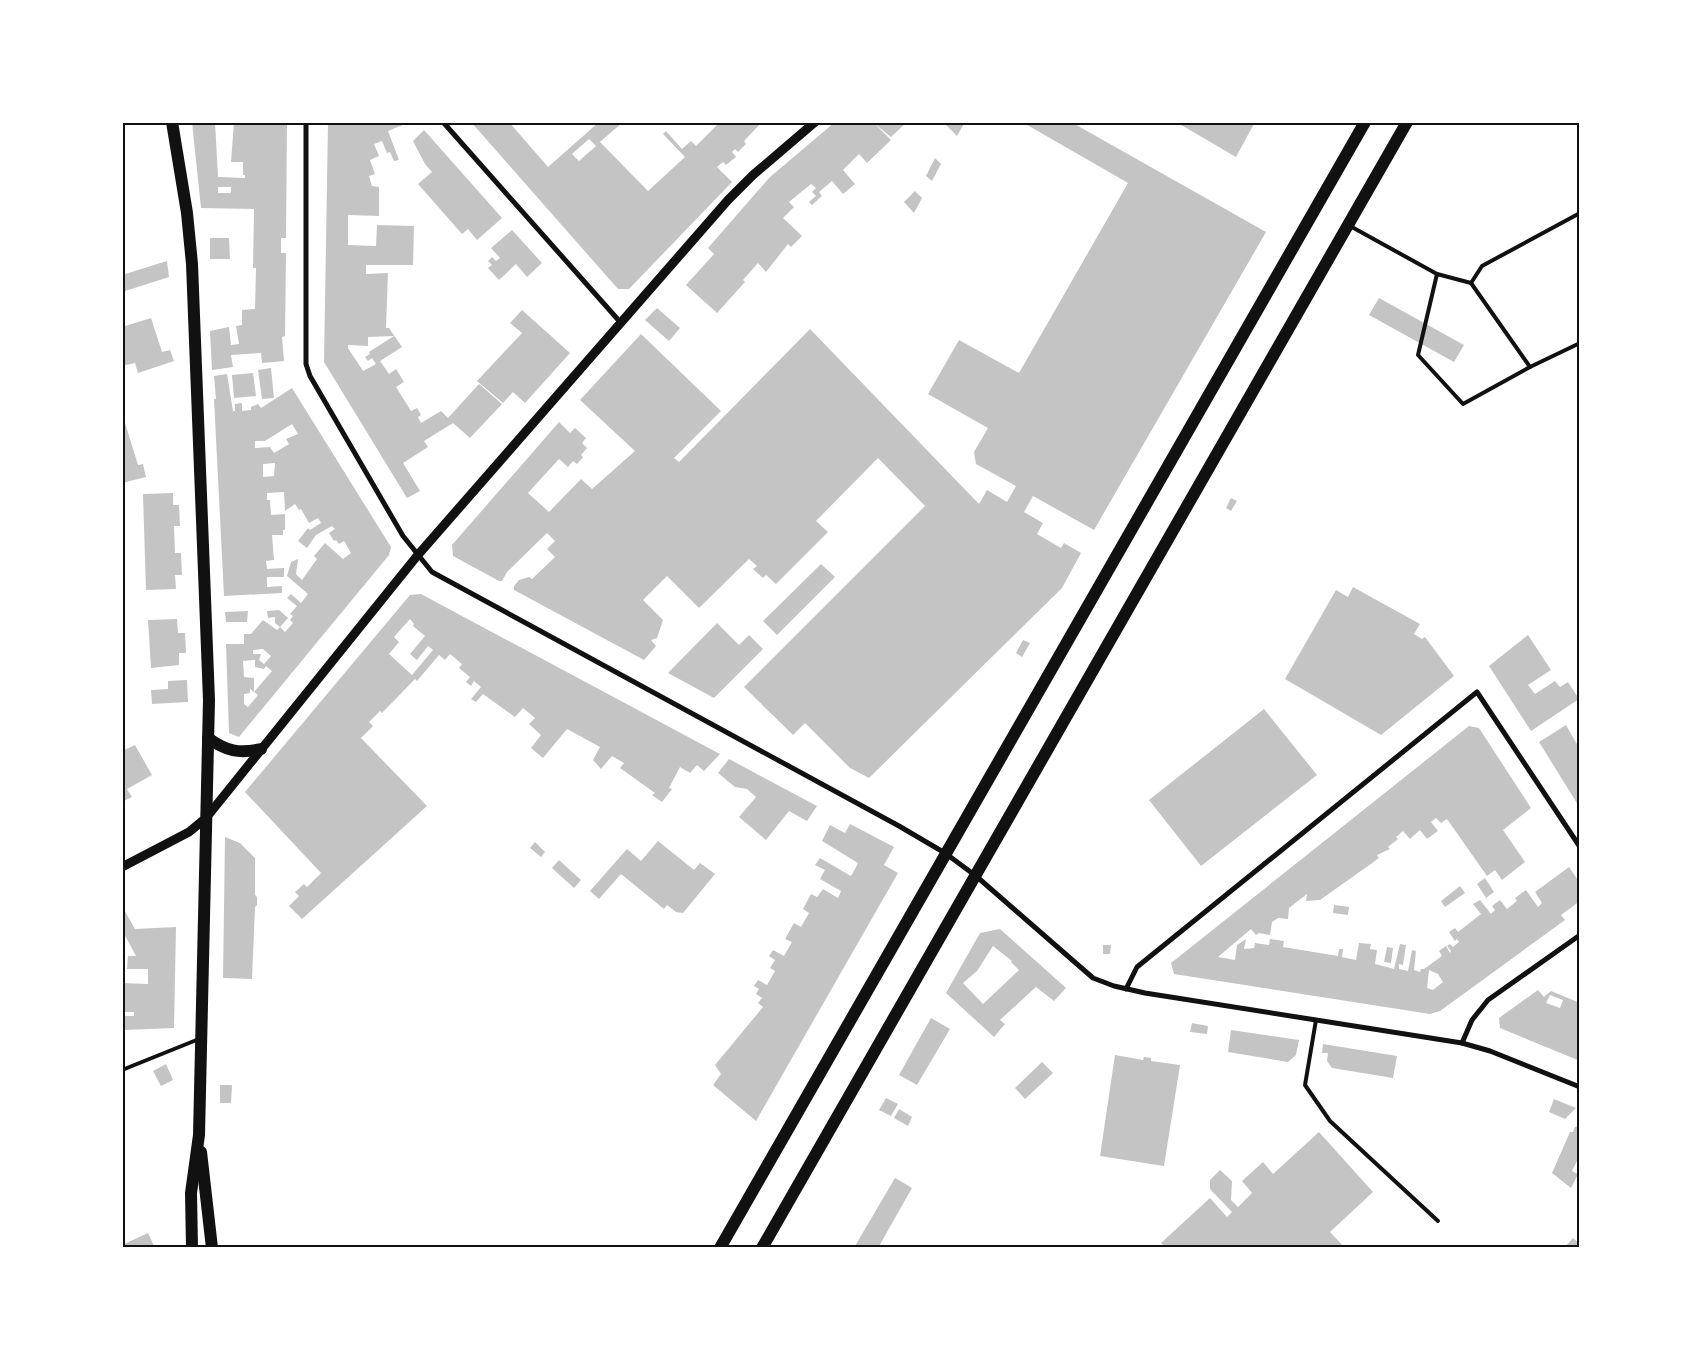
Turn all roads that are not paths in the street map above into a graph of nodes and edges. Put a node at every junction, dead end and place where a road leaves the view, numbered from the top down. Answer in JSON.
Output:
{"nodes":[{"id":1,"x":172,"y":122,"type":"edge"},
{"id":2,"x":306,"y":122,"type":"edge"},
{"id":3,"x":443,"y":122,"type":"edge"},
{"id":4,"x":815,"y":122,"type":"edge"},
{"id":5,"x":1365,"y":122,"type":"edge"},
{"id":6,"x":1407,"y":122,"type":"edge"},
{"id":7,"x":1580,"y":213,"type":"edge"},
{"id":8,"x":1348,"y":224,"type":"junction"},
{"id":9,"x":1437,"y":274,"type":"junction"},
{"id":10,"x":1471,"y":283,"type":"junction"},
{"id":11,"x":621,"y":323,"type":"junction"},
{"id":12,"x":1580,"y":343,"type":"edge"},
{"id":13,"x":1530,"y":368,"type":"junction"},
{"id":14,"x":417,"y":556,"type":"junction"},
{"id":15,"x":208,"y":738,"type":"junction"},
{"id":16,"x":261,"y":749,"type":"junction"},
{"id":17,"x":206,"y":818,"type":"junction"},
{"id":18,"x":1580,"y":847,"type":"edge"},
{"id":19,"x":945,"y":853,"type":"junction"},
{"id":20,"x":122,"y":867,"type":"edge"},
{"id":21,"x":976,"y":876,"type":"junction"},
{"id":22,"x":1580,"y":935,"type":"edge"},
{"id":23,"x":1126,"y":989,"type":"junction"},
{"id":24,"x":1316,"y":1020,"type":"junction"},
{"id":25,"x":201,"y":1039,"type":"junction"},
{"id":26,"x":1462,"y":1043,"type":"junction"},
{"id":27,"x":122,"y":1070,"type":"edge"},
{"id":28,"x":1580,"y":1087,"type":"edge"},
{"id":29,"x":199,"y":1135,"type":"junction"},
{"id":30,"x":1438,"y":1221,"type":"dead end"},
{"id":31,"x":192,"y":1248,"type":"edge"},
{"id":32,"x":212,"y":1248,"type":"edge"},
{"id":33,"x":720,"y":1248,"type":"edge"},
{"id":34,"x":762,"y":1248,"type":"edge"}],
"edges":[{"from":1,"to":15,"type":"main road"},
{"from":2,"to":14,"type":"street"},
{"from":3,"to":11,"type":"street"},
{"from":4,"to":11,"type":"street"},
{"from":5,"to":19,"type":"main road"},
{"from":6,"to":8,"type":"main road"},
{"from":7,"to":10,"type":"lane"},
{"from":8,"to":9,"type":"lane"},
{"from":8,"to":21,"type":"main road"},
{"from":9,"to":10,"type":"lane"},
{"from":9,"to":13,"type":"lane"},
{"from":10,"to":13,"type":"lane"},
{"from":11,"to":14,"type":"street"},
{"from":12,"to":13,"type":"lane"},
{"from":14,"to":16,"type":"street"},
{"from":14,"to":19,"type":"street"},
{"from":15,"to":16,"type":"main road"},
{"from":15,"to":17,"type":"main road"},
{"from":16,"to":17,"type":"street"},
{"from":17,"to":20,"type":"street"},
{"from":17,"to":25,"type":"main road"},
{"from":18,"to":23,"type":"street"},
{"from":19,"to":21,"type":"street"},
{"from":19,"to":33,"type":"main road"},
{"from":21,"to":23,"type":"street"},
{"from":21,"to":34,"type":"main road"},
{"from":22,"to":26,"type":"street"},
{"from":23,"to":24,"type":"street"},
{"from":24,"to":26,"type":"street"},
{"from":24,"to":30,"type":"lane"},
{"from":25,"to":27,"type":"lane"},
{"from":25,"to":29,"type":"main road"},
{"from":26,"to":28,"type":"street"},
{"from":29,"to":31,"type":"main road"},
{"from":29,"to":32,"type":"main road"}]}
